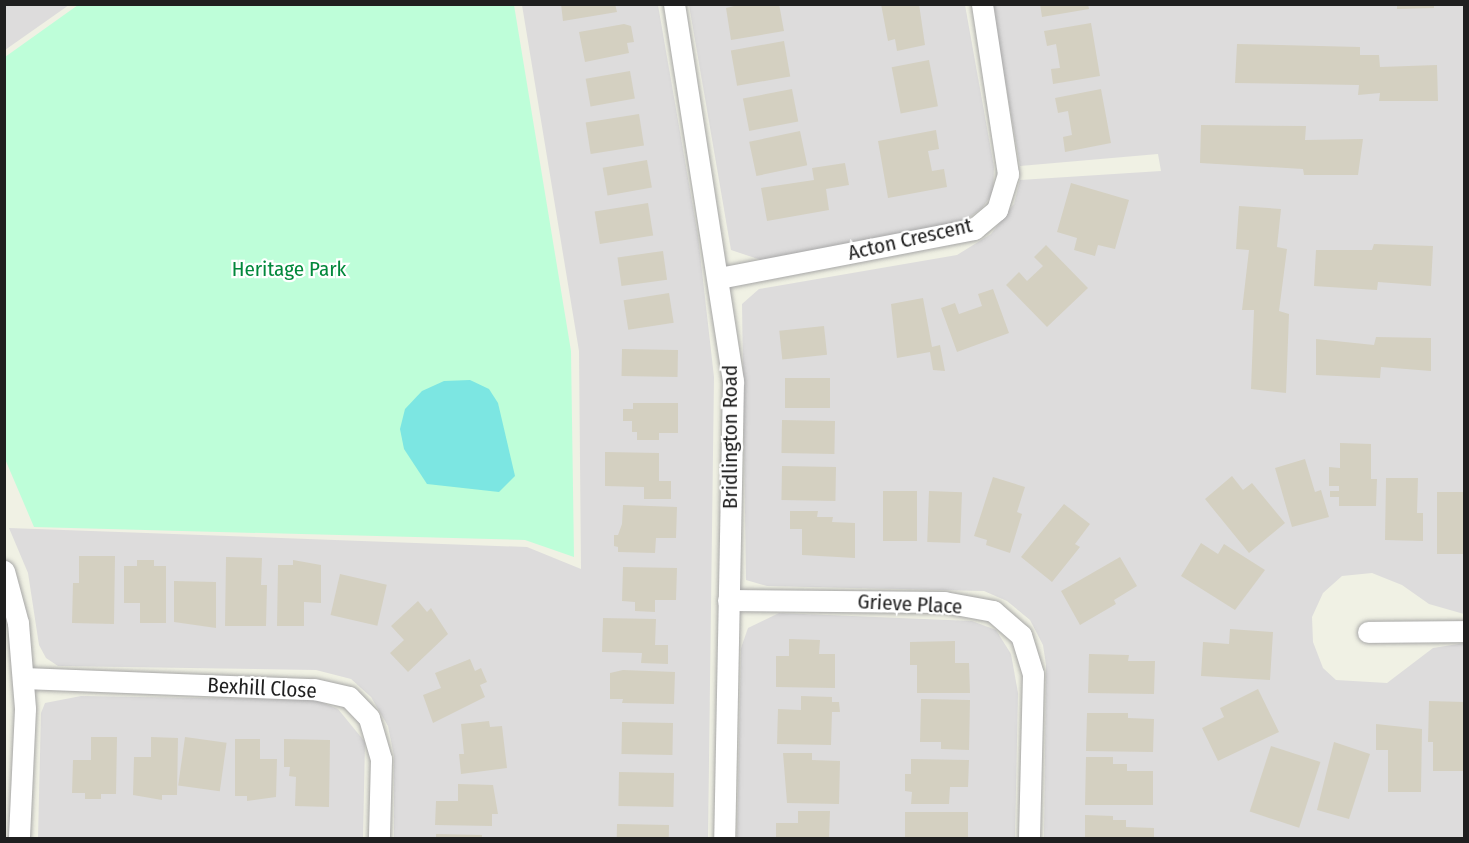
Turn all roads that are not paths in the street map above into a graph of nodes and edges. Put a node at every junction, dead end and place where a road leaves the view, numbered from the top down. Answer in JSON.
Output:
{"nodes":[{"id":1,"x":674,"y":4,"type":"edge"},
{"id":2,"x":982,"y":4,"type":"edge"},
{"id":3,"x":719,"y":278,"type":"junction"},
{"id":4,"x":4,"y":571,"type":"edge"},
{"id":5,"x":728,"y":600,"type":"junction"},
{"id":6,"x":1464,"y":631,"type":"edge"},
{"id":7,"x":1368,"y":632,"type":"dead end"},
{"id":8,"x":23,"y":678,"type":"junction"},
{"id":9,"x":12,"y":806,"type":"edge"},
{"id":10,"x":19,"y":838,"type":"edge"},
{"id":11,"x":379,"y":838,"type":"edge"},
{"id":12,"x":724,"y":838,"type":"edge"},
{"id":13,"x":1029,"y":838,"type":"edge"}],
"edges":[{"from":1,"to":3,"type":"street","name":"Bridlington Road"},
{"from":2,"to":3,"type":"street","name":"Acton Crescent"},
{"from":3,"to":5,"type":"street","name":"Bridlington Road"},
{"from":4,"to":8,"type":"street"},
{"from":5,"to":12,"type":"street","name":"Bridlington Road"},
{"from":5,"to":13,"type":"street","name":"Grieve Place"},
{"from":6,"to":7,"type":"street"},
{"from":8,"to":9,"type":"street"},
{"from":8,"to":11,"type":"street","name":"Bexhill Close"},
{"from":9,"to":10,"type":"street"}]}
